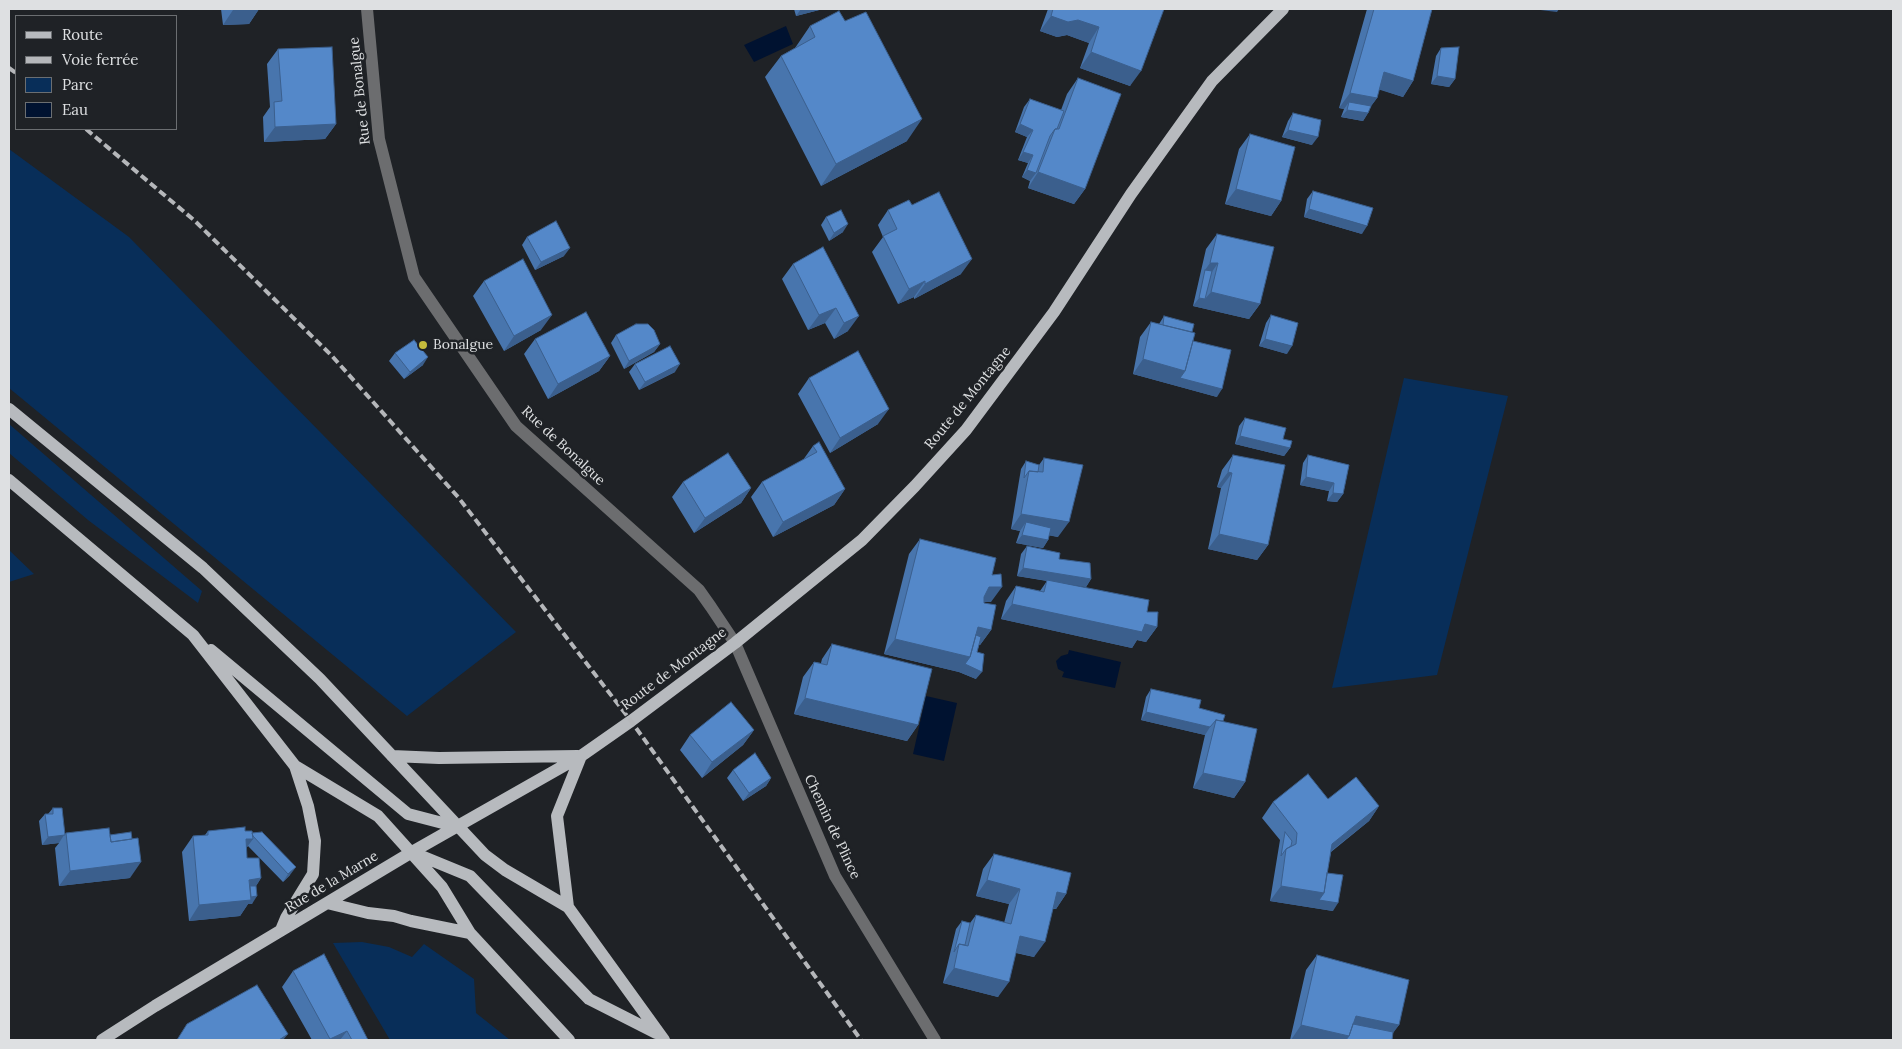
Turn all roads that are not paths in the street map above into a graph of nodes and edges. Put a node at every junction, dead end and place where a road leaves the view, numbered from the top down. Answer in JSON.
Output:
{"nodes":[{"id":1,"x":367,"y":9,"type":"edge"},
{"id":2,"x":1282,"y":9,"type":"edge"},
{"id":3,"x":9,"y":409,"type":"edge"},
{"id":4,"x":9,"y":480,"type":"edge"},
{"id":5,"x":193,"y":635,"type":"junction"},
{"id":6,"x":735,"y":643,"type":"junction"},
{"id":7,"x":392,"y":756,"type":"junction"},
{"id":8,"x":581,"y":756,"type":"junction"},
{"id":9,"x":296,"y":766,"type":"junction"},
{"id":10,"x":458,"y":827,"type":"junction"},
{"id":11,"x":412,"y":852,"type":"junction"},
{"id":12,"x":327,"y":903,"type":"junction"},
{"id":13,"x":568,"y":907,"type":"junction"},
{"id":14,"x":281,"y":930,"type":"junction"},
{"id":15,"x":470,"y":933,"type":"junction"},
{"id":16,"x":661,"y":1037,"type":"edge"},
{"id":17,"x":102,"y":1040,"type":"edge"},
{"id":18,"x":569,"y":1040,"type":"edge"},
{"id":19,"x":935,"y":1040,"type":"edge"}],
"edges":[{"from":1,"to":6,"type":"street","name":"Rue de Bonalgue"},
{"from":2,"to":6,"type":"main road","name":"Route de Montagne"},
{"from":3,"to":7,"type":"main road"},
{"from":4,"to":5,"type":"main road"},
{"from":5,"to":9,"type":"main road"},
{"from":5,"to":10,"type":"main road"},
{"from":6,"to":8,"type":"main road","name":"Route de Montagne"},
{"from":6,"to":19,"type":"street","name":"Chemin de Plince"},
{"from":7,"to":8,"type":"main road"},
{"from":7,"to":10,"type":"main road"},
{"from":8,"to":10,"type":"main road","name":"Rue de la Marne"},
{"from":8,"to":13,"type":"main road"},
{"from":9,"to":11,"type":"main road"},
{"from":9,"to":14,"type":"main road"},
{"from":10,"to":11,"type":"main road","name":"Rue de la Marne"},
{"from":10,"to":13,"type":"main road"},
{"from":11,"to":12,"type":"main road","name":"Rue de la Marne"},
{"from":11,"to":15,"type":"main road"},
{"from":11,"to":16,"type":"main road"},
{"from":12,"to":14,"type":"main road","name":"Rue de la Marne"},
{"from":12,"to":15,"type":"main road"},
{"from":13,"to":16,"type":"main road"},
{"from":14,"to":17,"type":"main road","name":"Rue de la Marne"},
{"from":15,"to":18,"type":"main road"}]}
